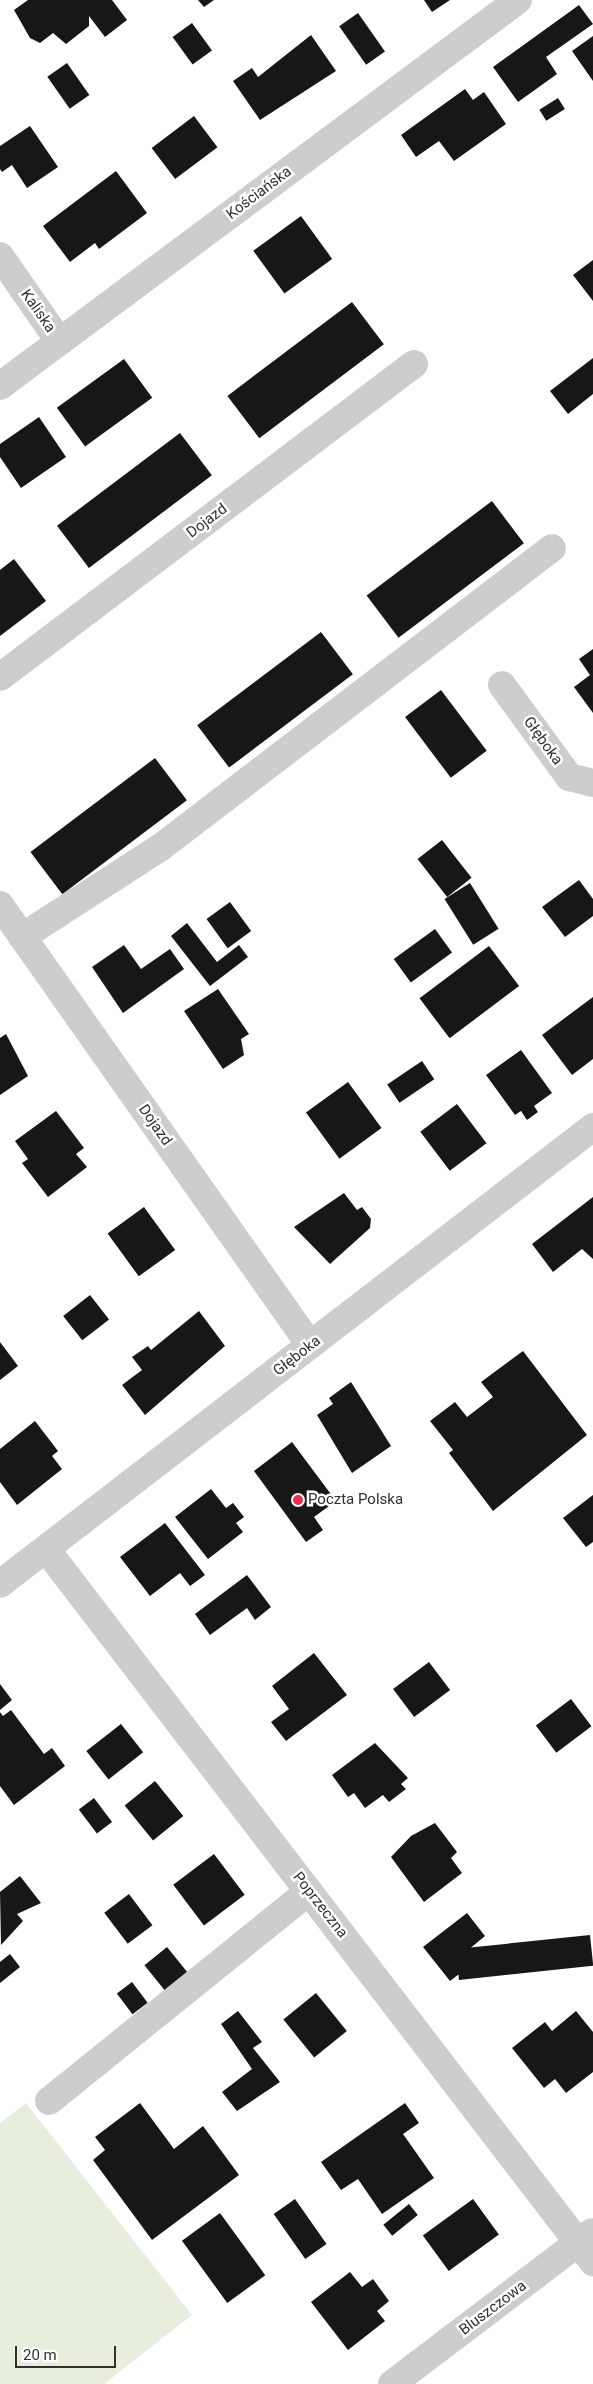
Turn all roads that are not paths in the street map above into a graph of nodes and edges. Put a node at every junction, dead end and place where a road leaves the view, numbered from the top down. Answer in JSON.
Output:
{"nodes":[{"id":1,"x":518,"y":0,"type":"edge"},
{"id":2,"x":0,"y":256,"type":"edge"},
{"id":3,"x":59,"y":341,"type":"junction"},
{"id":4,"x":414,"y":364,"type":"dead end"},
{"id":5,"x":0,"y":386,"type":"edge"},
{"id":6,"x":552,"y":548,"type":"dead end"},
{"id":7,"x":0,"y":678,"type":"edge"},
{"id":8,"x":502,"y":685,"type":"dead end"},
{"id":9,"x":593,"y":783,"type":"edge"},
{"id":10,"x":0,"y":905,"type":"edge"},
{"id":11,"x":22,"y":937,"type":"junction"},
{"id":12,"x":593,"y":1127,"type":"edge"},
{"id":13,"x":310,"y":1346,"type":"junction"},
{"id":14,"x":46,"y":1549,"type":"junction"},
{"id":15,"x":0,"y":1584,"type":"edge"},
{"id":16,"x":309,"y":1891,"type":"junction"},
{"id":17,"x":49,"y":2101,"type":"dead end"},
{"id":18,"x":588,"y":2245,"type":"edge"},
{"id":19,"x":392,"y":2384,"type":"edge"}],
"edges":[{"from":1,"to":3,"type":"street","name":"Kościańska"},
{"from":2,"to":3,"type":"street","name":"Kaliska"},
{"from":3,"to":5,"type":"street","name":"Kościańska"},
{"from":4,"to":7,"type":"street","name":"Dojazd"},
{"from":6,"to":11,"type":"street"},
{"from":8,"to":9,"type":"street","name":"Głęboka"},
{"from":10,"to":11,"type":"street","name":"Dojazd"},
{"from":11,"to":13,"type":"street","name":"Dojazd"},
{"from":12,"to":13,"type":"street","name":"Głęboka"},
{"from":13,"to":14,"type":"street","name":"Głęboka"},
{"from":14,"to":15,"type":"street","name":"Głęboka"},
{"from":14,"to":16,"type":"street","name":"Poprzeczna"},
{"from":16,"to":17,"type":"street"},
{"from":16,"to":18,"type":"street","name":"Poprzeczna"},
{"from":18,"to":19,"type":"street","name":"Bluszczowa"}]}
